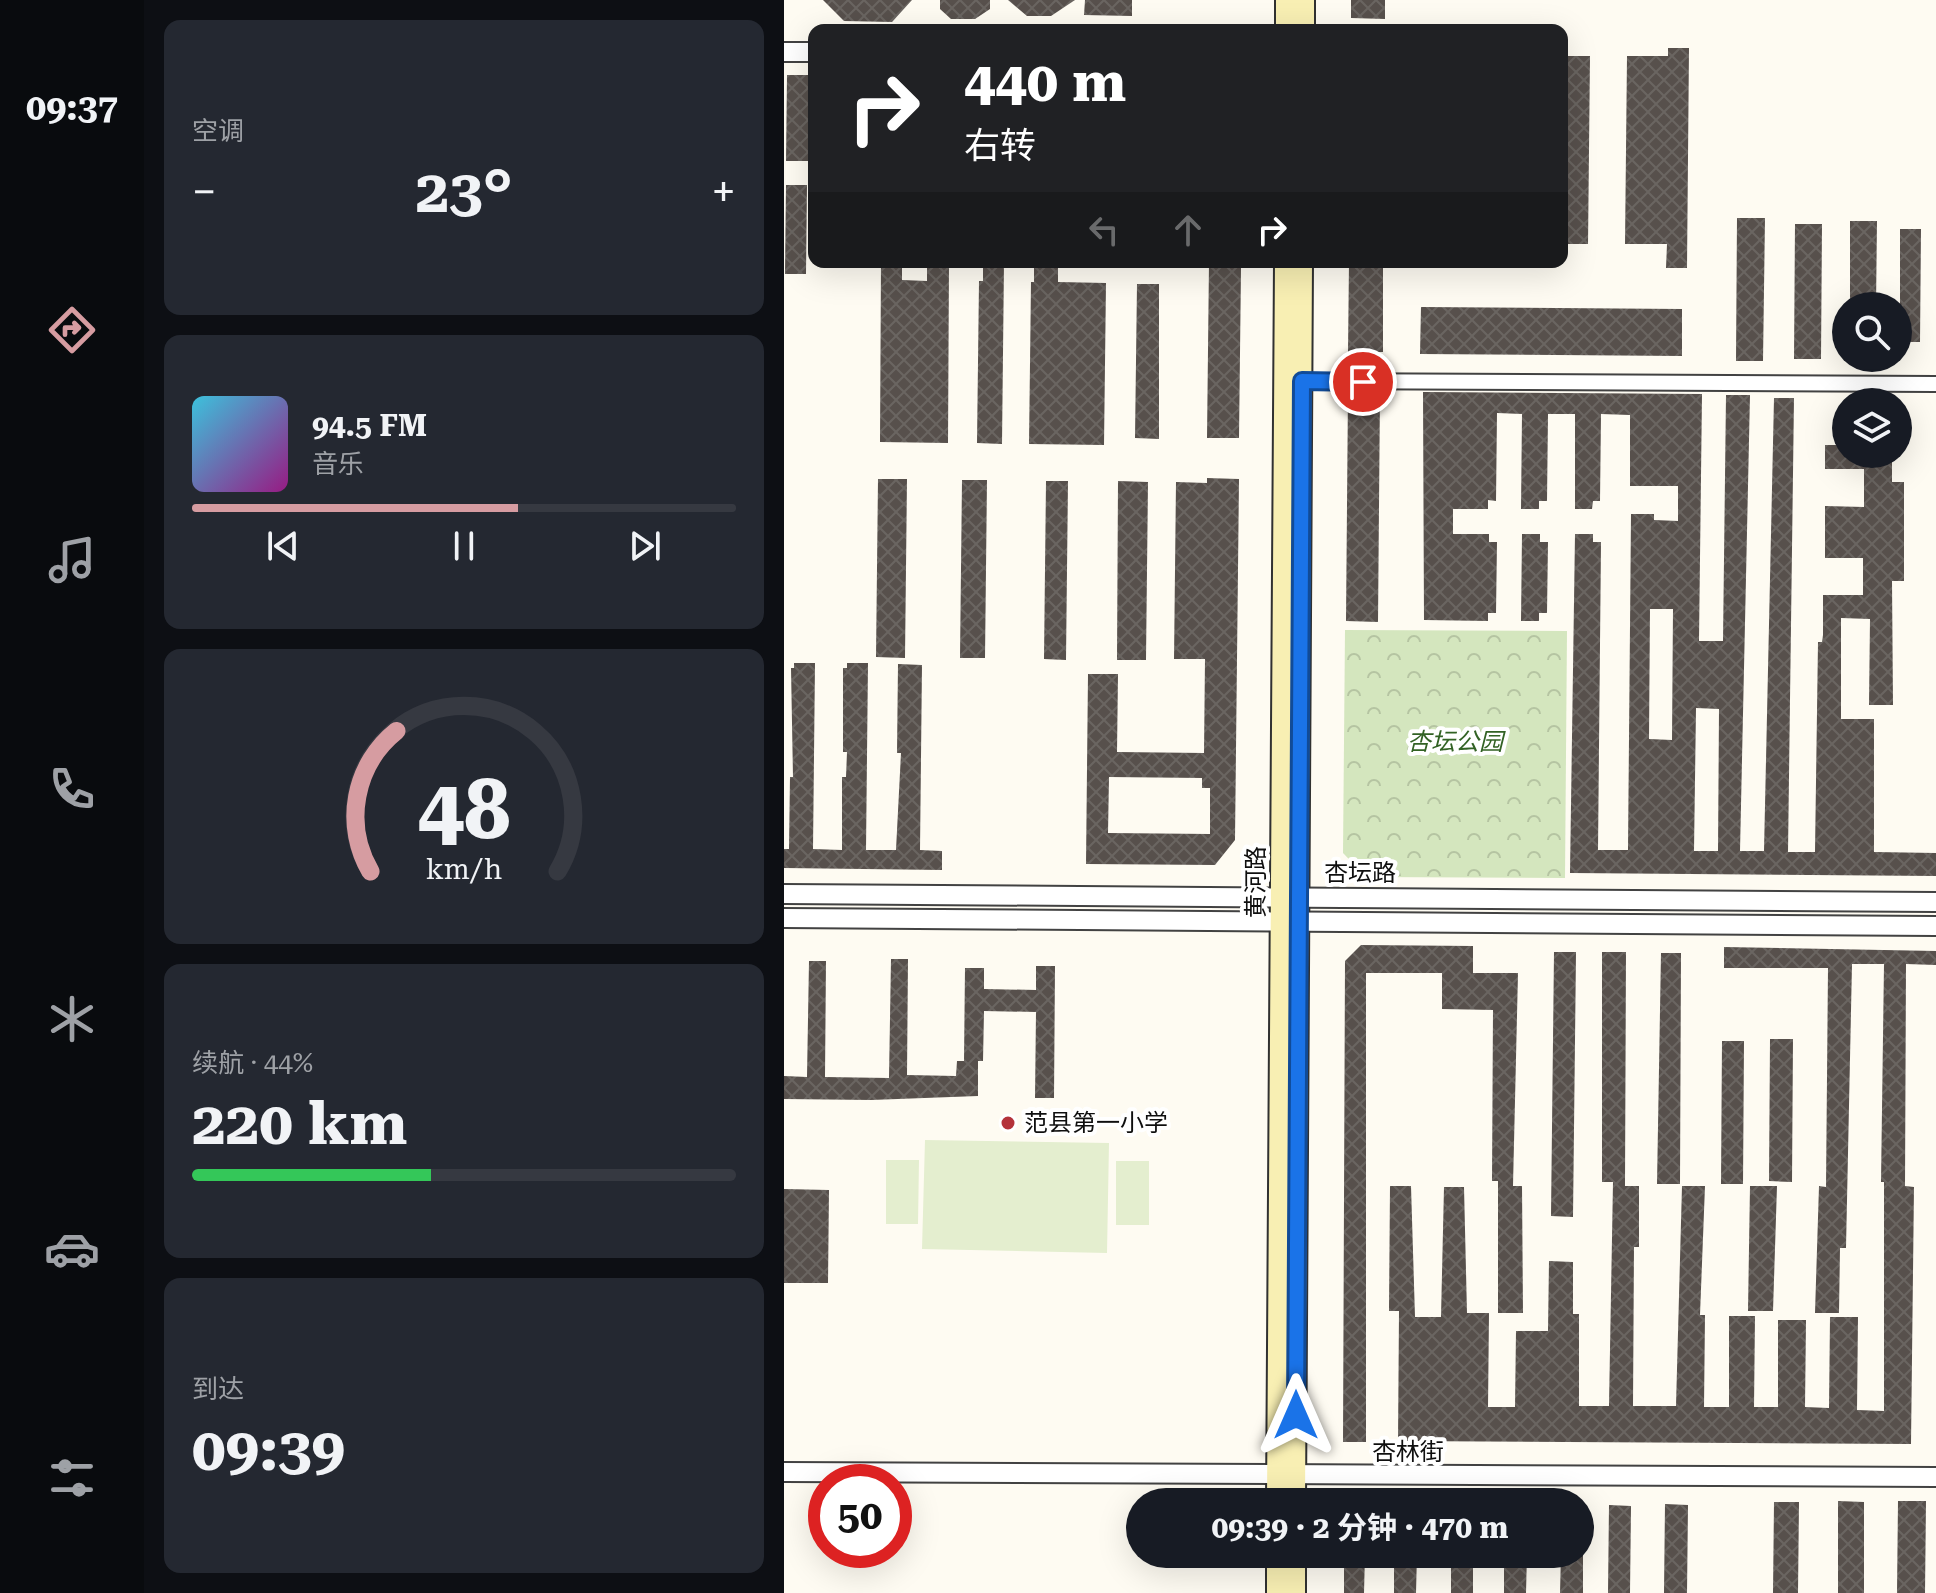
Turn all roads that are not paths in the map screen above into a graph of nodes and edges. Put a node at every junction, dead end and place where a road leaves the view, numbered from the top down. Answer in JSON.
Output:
{"nodes":[{"id":1,"x":1286,"y":0,"type":"edge"},
{"id":2,"x":1304,"y":0,"type":"edge"},
{"id":3,"x":1286,"y":24,"type":"edge"},
{"id":4,"x":1304,"y":24,"type":"edge"},
{"id":5,"x":784,"y":52,"type":"edge"},
{"id":6,"x":808,"y":52,"type":"edge"},
{"id":7,"x":1285,"y":268,"type":"edge"},
{"id":8,"x":1302,"y":268,"type":"edge"},
{"id":9,"x":1302,"y":381,"type":"junction"},
{"id":10,"x":1936,"y":384,"type":"edge"},
{"id":11,"x":784,"y":894,"type":"edge"},
{"id":12,"x":1291,"y":897,"type":"junction"},
{"id":13,"x":1936,"y":902,"type":"edge"},
{"id":14,"x":784,"y":918,"type":"edge"},
{"id":15,"x":1291,"y":921,"type":"junction"},
{"id":16,"x":1936,"y":926,"type":"edge"},
{"id":17,"x":784,"y":1472,"type":"edge"},
{"id":18,"x":1286,"y":1476,"type":"junction"},
{"id":19,"x":1936,"y":1477,"type":"edge"},
{"id":20,"x":1282,"y":1488,"type":"edge"},
{"id":21,"x":1290,"y":1488,"type":"edge"},
{"id":22,"x":1277,"y":1568,"type":"edge"},
{"id":23,"x":1295,"y":1568,"type":"edge"},
{"id":24,"x":1277,"y":1593,"type":"edge"},
{"id":25,"x":1295,"y":1593,"type":"edge"}],
"edges":[{"from":1,"to":3,"type":"main road"},
{"from":2,"to":4,"type":"main road"},
{"from":5,"to":6,"type":"street"},
{"from":7,"to":12,"type":"main road","name":"黄河路"},
{"from":8,"to":9,"type":"main road","name":"黄河路"},
{"from":9,"to":10,"type":"street"},
{"from":9,"to":12,"type":"main road","name":"黄河路"},
{"from":11,"to":12,"type":"street","name":"杏坛路"},
{"from":12,"to":13,"type":"street","name":"杏坛路"},
{"from":12,"to":15,"type":"main road","name":"黄河路"},
{"from":14,"to":15,"type":"street","name":"杏坛路"},
{"from":15,"to":16,"type":"street","name":"杏坛路"},
{"from":15,"to":18,"type":"main road","name":"黄河路"},
{"from":17,"to":18,"type":"street","name":"杏林街"},
{"from":18,"to":19,"type":"street","name":"杏林街"},
{"from":18,"to":20,"type":"main road","name":"黄河路"},
{"from":18,"to":21,"type":"main road","name":"黄河路"},
{"from":22,"to":24,"type":"main road"},
{"from":23,"to":25,"type":"main road"}]}
